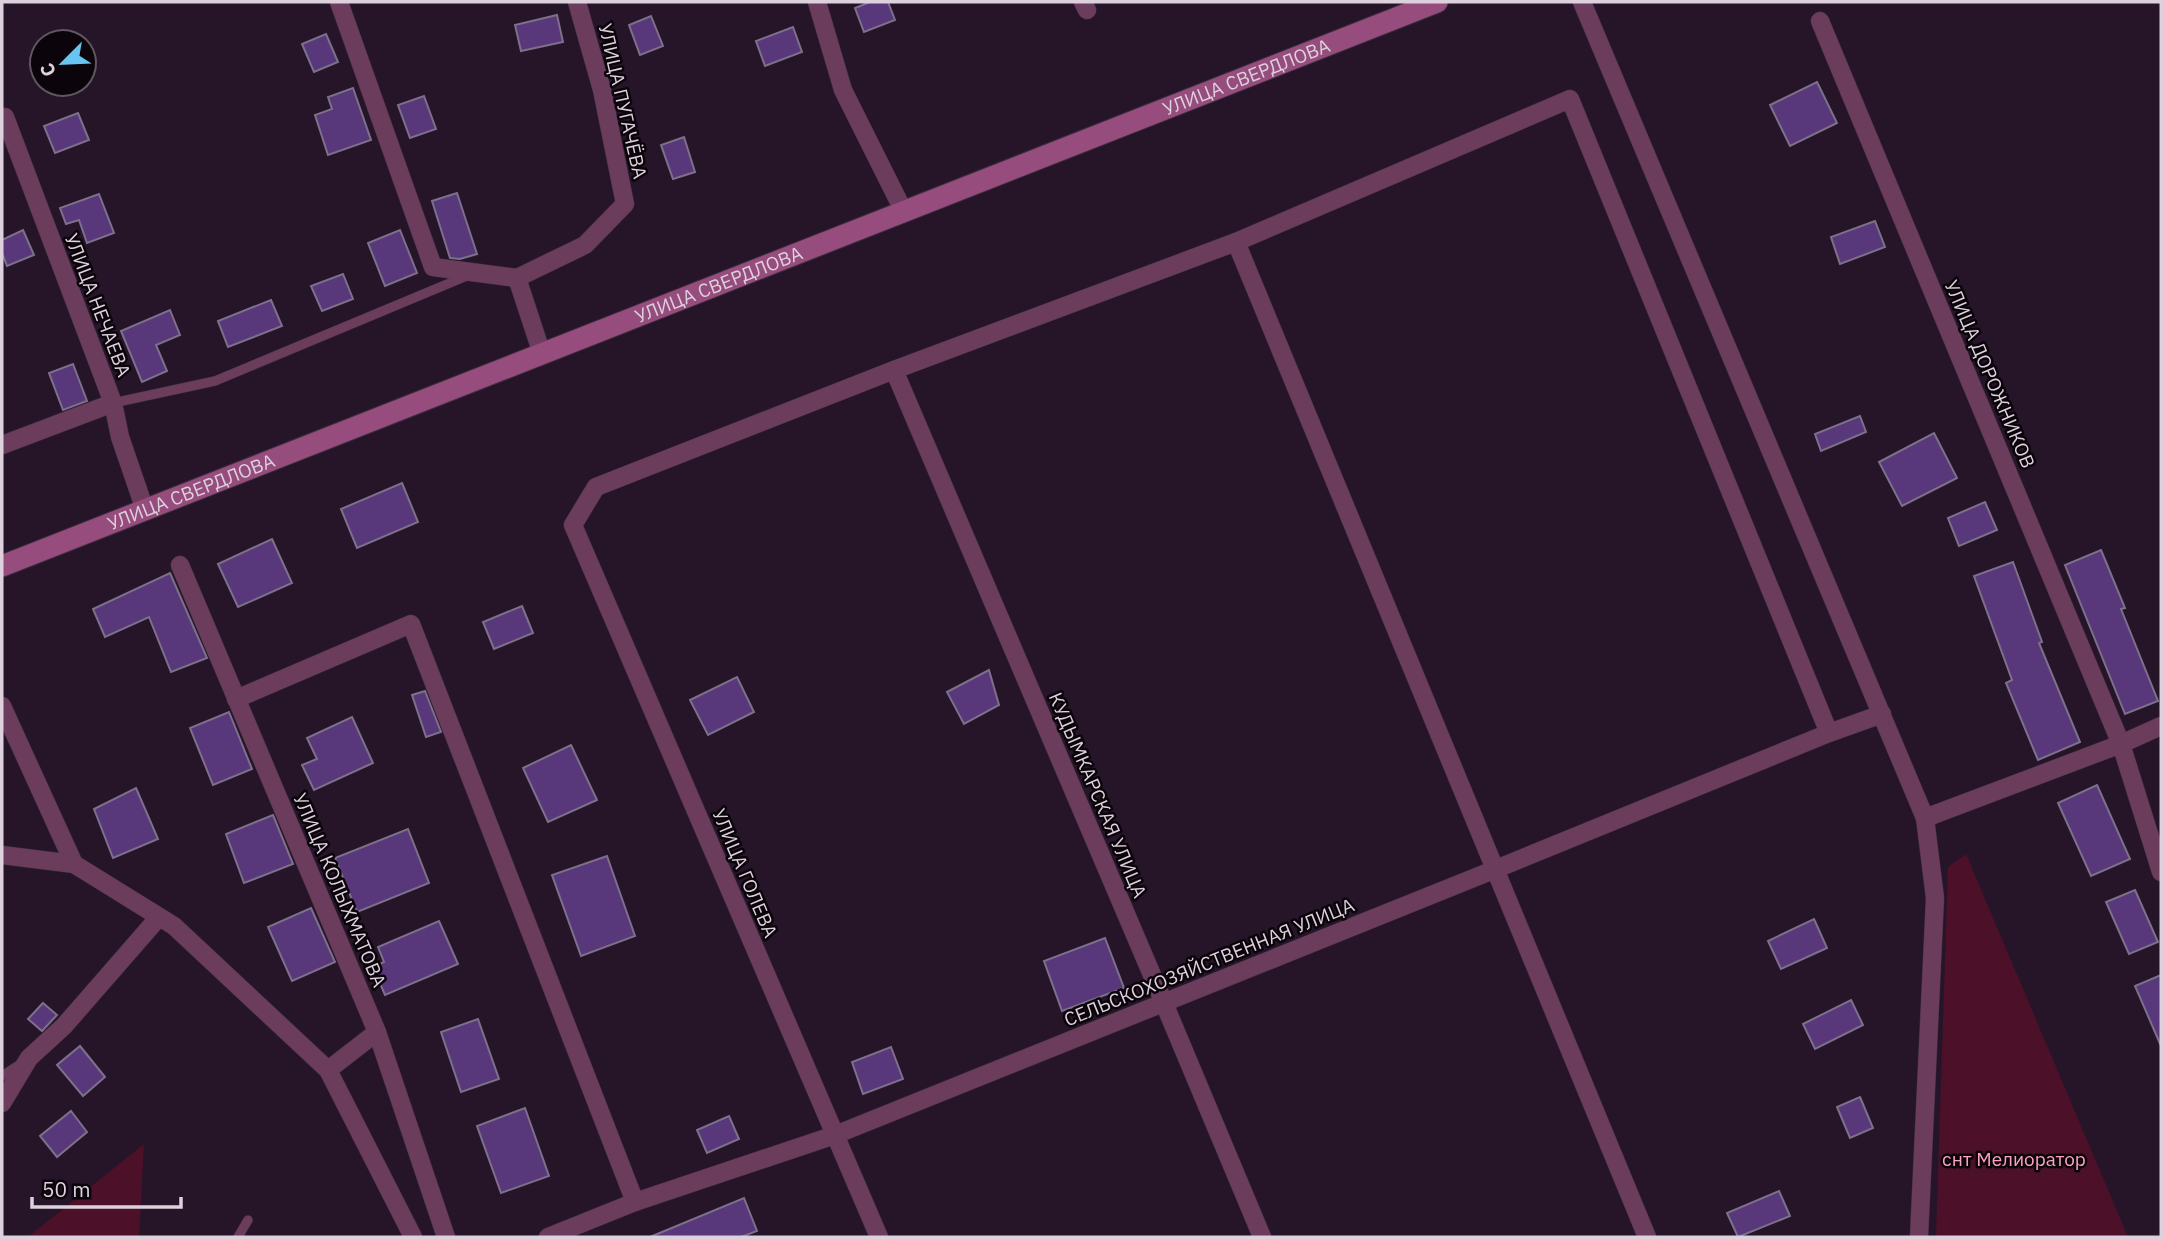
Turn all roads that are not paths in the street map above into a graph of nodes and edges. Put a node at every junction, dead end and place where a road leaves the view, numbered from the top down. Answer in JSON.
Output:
{"nodes":[{"id":1,"x":339,"y":2,"type":"edge"},
{"id":2,"x":577,"y":2,"type":"edge"},
{"id":3,"x":817,"y":2,"type":"edge"},
{"id":4,"x":1437,"y":2,"type":"edge"},
{"id":5,"x":1582,"y":2,"type":"edge"},
{"id":6,"x":1820,"y":21,"type":"dead end"},
{"id":7,"x":5,"y":117,"type":"dead end"},
{"id":8,"x":904,"y":212,"type":"junction"},
{"id":9,"x":1236,"y":242,"type":"junction"},
{"id":10,"x":474,"y":272,"type":"junction"},
{"id":11,"x":517,"y":278,"type":"junction"},
{"id":12,"x":542,"y":354,"type":"junction"},
{"id":13,"x":894,"y":370,"type":"junction"},
{"id":14,"x":113,"y":403,"type":"junction"},
{"id":15,"x":2,"y":445,"type":"edge"},
{"id":16,"x":145,"y":510,"type":"junction"},
{"id":17,"x":180,"y":565,"type":"dead end"},
{"id":18,"x":2,"y":566,"type":"edge"},
{"id":19,"x":236,"y":699,"type":"junction"},
{"id":20,"x":2,"y":706,"type":"edge"},
{"id":21,"x":1882,"y":714,"type":"junction"},
{"id":22,"x":2161,"y":726,"type":"edge"},
{"id":23,"x":1829,"y":733,"type":"junction"},
{"id":24,"x":2122,"y":744,"type":"junction"},
{"id":25,"x":1925,"y":818,"type":"junction"},
{"id":26,"x":2,"y":855,"type":"edge"},
{"id":27,"x":74,"y":864,"type":"junction"},
{"id":28,"x":1496,"y":869,"type":"junction"},
{"id":29,"x":2161,"y":872,"type":"edge"},
{"id":30,"x":159,"y":917,"type":"junction"},
{"id":31,"x":1164,"y":1003,"type":"junction"},
{"id":32,"x":377,"y":1032,"type":"junction"},
{"id":33,"x":29,"y":1058,"type":"junction"},
{"id":34,"x":328,"y":1070,"type":"junction"},
{"id":35,"x":2,"y":1076,"type":"edge"},
{"id":36,"x":2,"y":1103,"type":"edge"},
{"id":37,"x":835,"y":1135,"type":"junction"},
{"id":38,"x":635,"y":1202,"type":"junction"},
{"id":39,"x":248,"y":1220,"type":"dead end"},
{"id":40,"x":238,"y":1237,"type":"edge"},
{"id":41,"x":413,"y":1237,"type":"edge"},
{"id":42,"x":446,"y":1237,"type":"edge"},
{"id":43,"x":548,"y":1237,"type":"edge"},
{"id":44,"x":878,"y":1237,"type":"edge"},
{"id":45,"x":1262,"y":1237,"type":"edge"},
{"id":46,"x":1647,"y":1237,"type":"edge"},
{"id":47,"x":1919,"y":1237,"type":"edge"}],
"edges":[{"from":1,"to":10,"type":"street"},
{"from":2,"to":11,"type":"street","name":"УЛИЦА ПУГАЧЁВА"},
{"from":3,"to":8,"type":"street"},
{"from":4,"to":8,"type":"main road","name":"УЛИЦА СВЕРДЛОВА"},
{"from":5,"to":21,"type":"street"},
{"from":6,"to":24,"type":"street","name":"УЛИЦА ДОРОЖНИКОВ"},
{"from":7,"to":14,"type":"street","name":"УЛИЦА НЕЧАЕВА"},
{"from":8,"to":12,"type":"main road","name":"УЛИЦА СВЕРДЛОВА"},
{"from":9,"to":13,"type":"street"},
{"from":9,"to":23,"type":"street"},
{"from":9,"to":28,"type":"street"},
{"from":10,"to":11,"type":"street"},
{"from":10,"to":14,"type":"lane"},
{"from":11,"to":12,"type":"street"},
{"from":12,"to":16,"type":"main road","name":"УЛИЦА СВЕРДЛОВА"},
{"from":13,"to":31,"type":"street","name":"КУДЫМКАРСКАЯ УЛИЦА"},
{"from":13,"to":37,"type":"street","name":"УЛИЦА ГОЛЕВА"},
{"from":14,"to":15,"type":"street"},
{"from":14,"to":16,"type":"street","name":"УЛИЦА НЕЧАЕВА"},
{"from":16,"to":18,"type":"main road","name":"УЛИЦА СВЕРДЛОВА"},
{"from":17,"to":19,"type":"street","name":"УЛИЦА КОЛЫХМАТОВА"},
{"from":19,"to":32,"type":"street","name":"УЛИЦА КОЛЫХМАТОВА"},
{"from":19,"to":38,"type":"street"},
{"from":20,"to":27,"type":"street"},
{"from":21,"to":23,"type":"street","name":"СЕЛЬСКОХОЗЯЙСТВЕННАЯ УЛИЦА"},
{"from":21,"to":25,"type":"street"},
{"from":22,"to":24,"type":"street"},
{"from":23,"to":28,"type":"street","name":"СЕЛЬСКОХОЗЯЙСТВЕННАЯ УЛИЦА"},
{"from":24,"to":25,"type":"street"},
{"from":24,"to":29,"type":"street","name":"УЛИЦА ДОРОЖНИКОВ"},
{"from":25,"to":47,"type":"street"},
{"from":26,"to":27,"type":"street"},
{"from":27,"to":30,"type":"street"},
{"from":28,"to":31,"type":"street","name":"СЕЛЬСКОХОЗЯЙСТВЕННАЯ УЛИЦА"},
{"from":28,"to":46,"type":"street"},
{"from":30,"to":33,"type":"street"},
{"from":30,"to":34,"type":"street"},
{"from":31,"to":37,"type":"street","name":"СЕЛЬСКОХОЗЯЙСТВЕННАЯ УЛИЦА"},
{"from":31,"to":45,"type":"street","name":"КУДЫМКАРСКАЯ УЛИЦА"},
{"from":32,"to":34,"type":"street"},
{"from":32,"to":42,"type":"street","name":"УЛИЦА КОЛЫХМАТОВА"},
{"from":33,"to":35,"type":"lane"},
{"from":33,"to":36,"type":"street"},
{"from":34,"to":41,"type":"street"},
{"from":37,"to":38,"type":"street","name":"СЕЛЬСКОХОЗЯЙСТВЕННАЯ УЛИЦА"},
{"from":37,"to":44,"type":"street","name":"УЛИЦА ГОЛЕВА"},
{"from":38,"to":43,"type":"street","name":"СЕЛЬСКОХОЗЯЙСТВЕННАЯ УЛИЦА"},
{"from":39,"to":40,"type":"lane"}]}
